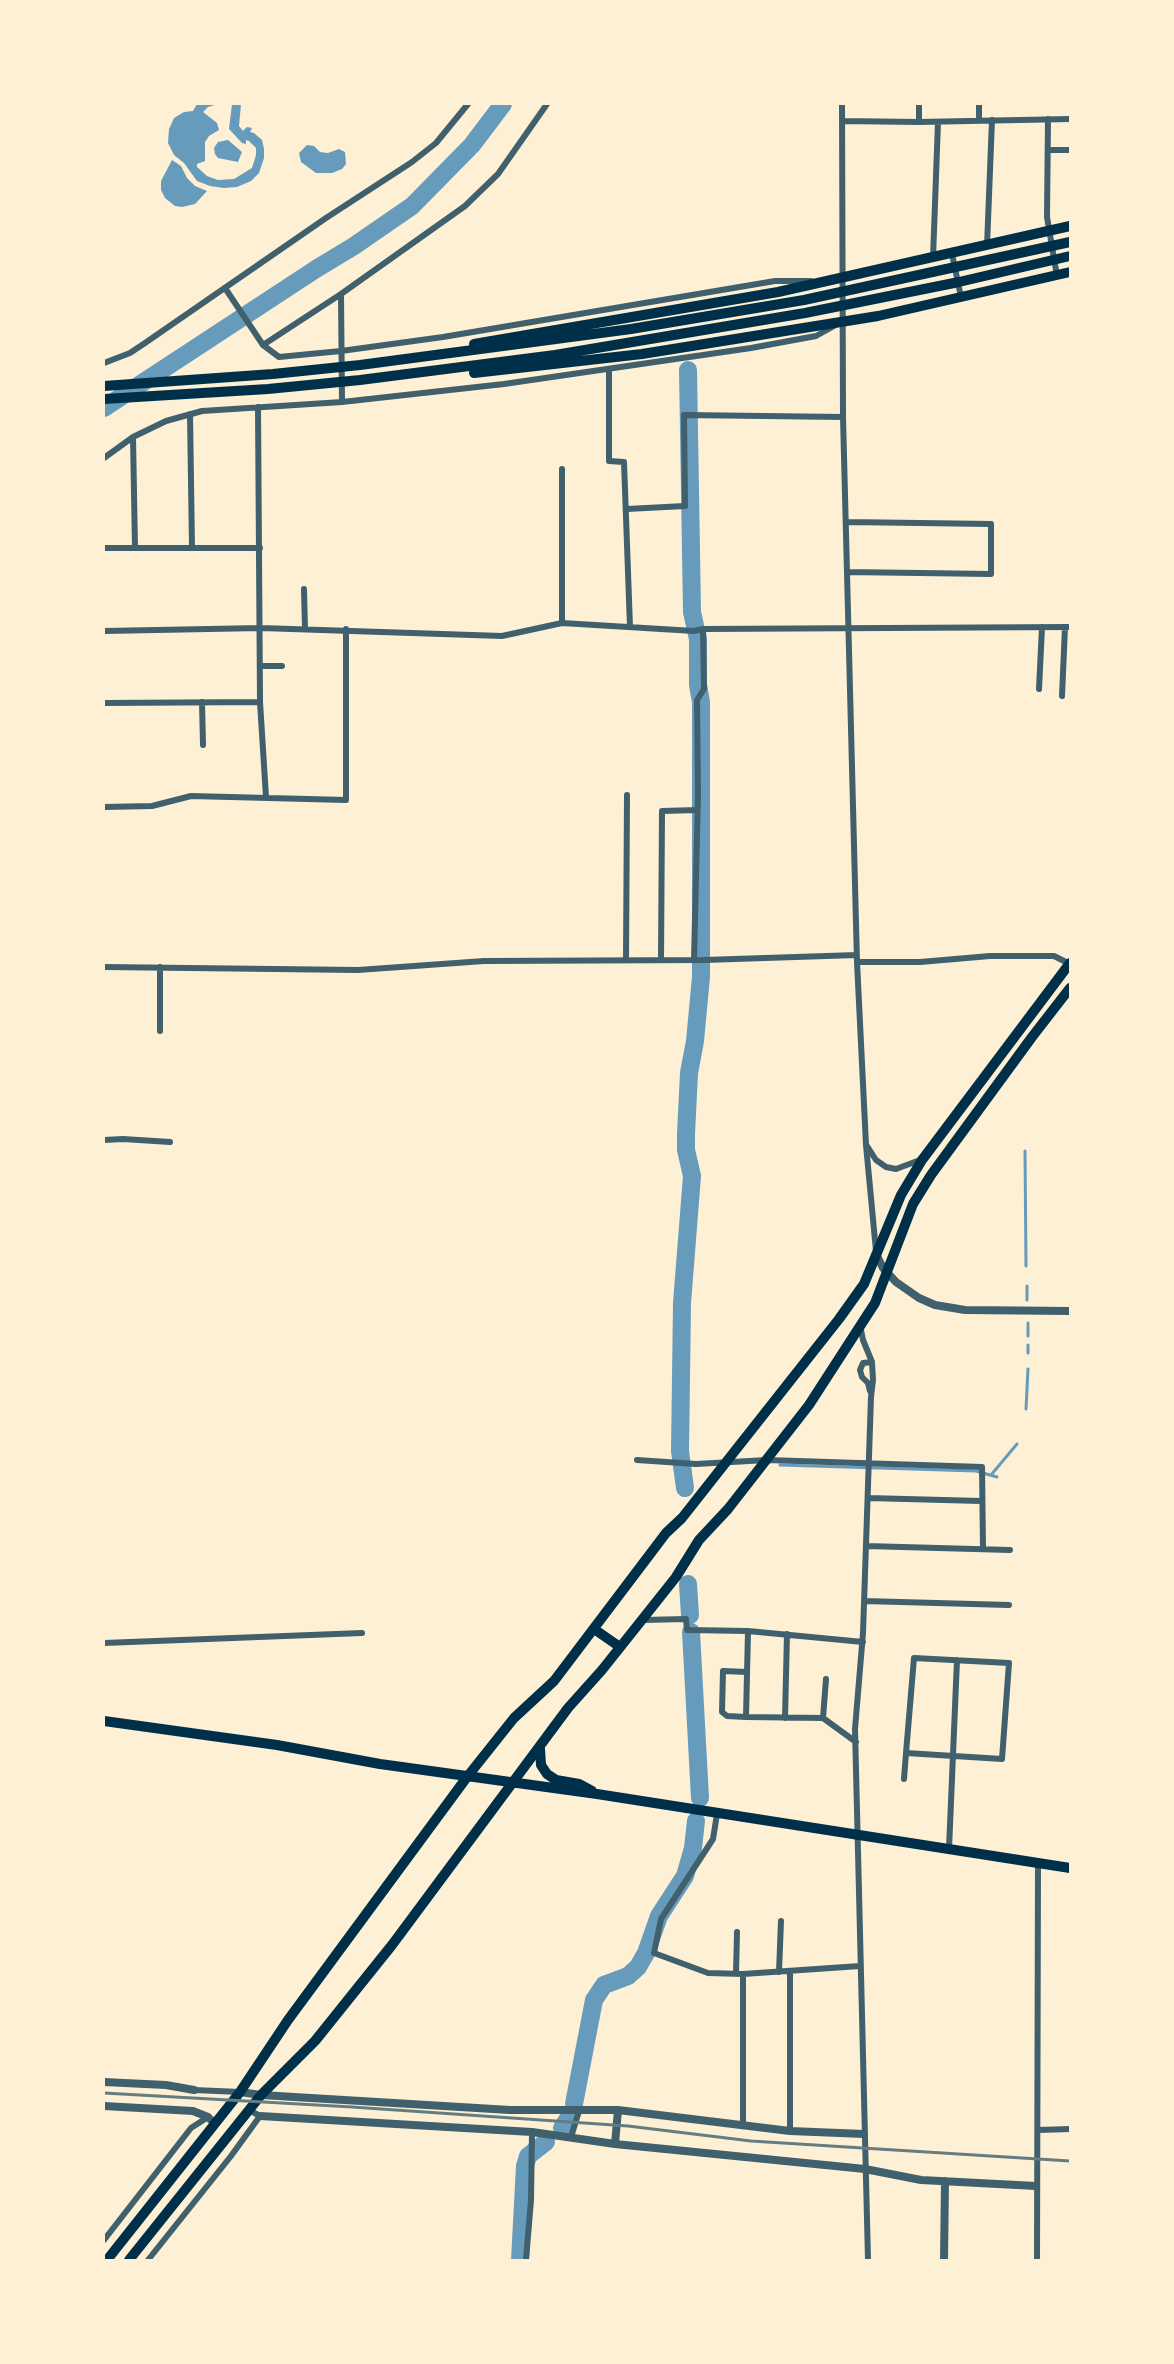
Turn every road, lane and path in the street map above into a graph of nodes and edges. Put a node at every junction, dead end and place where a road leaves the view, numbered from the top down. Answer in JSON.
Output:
{"nodes":[{"id":1,"x":468,"y":104,"type":"edge"},
{"id":2,"x":547,"y":104,"type":"edge"},
{"id":3,"x":842,"y":104,"type":"edge"},
{"id":4,"x":919,"y":104,"type":"edge"},
{"id":5,"x":979,"y":104,"type":"edge"},
{"id":6,"x":1048,"y":119,"type":"junction"},
{"id":7,"x":1071,"y":119,"type":"edge"},
{"id":8,"x":992,"y":120,"type":"junction"},
{"id":9,"x":842,"y":121,"type":"junction"},
{"id":10,"x":979,"y":121,"type":"junction"},
{"id":11,"x":919,"y":122,"type":"junction"},
{"id":12,"x":938,"y":122,"type":"junction"},
{"id":13,"x":1049,"y":150,"type":"junction"},
{"id":14,"x":1071,"y":150,"type":"edge"},
{"id":15,"x":1071,"y":226,"type":"edge"},
{"id":16,"x":1049,"y":231,"type":"junction"},
{"id":17,"x":1071,"y":242,"type":"edge"},
{"id":18,"x":987,"y":246,"type":"junction"},
{"id":19,"x":952,"y":254,"type":"junction"},
{"id":20,"x":1071,"y":256,"type":"edge"},
{"id":21,"x":933,"y":258,"type":"junction"},
{"id":22,"x":1071,"y":272,"type":"edge"},
{"id":23,"x":1057,"y":276,"type":"junction"},
{"id":24,"x":842,"y":278,"type":"junction"},
{"id":25,"x":826,"y":281,"type":"junction"},
{"id":26,"x":226,"y":290,"type":"junction"},
{"id":27,"x":341,"y":294,"type":"junction"},
{"id":28,"x":961,"y":297,"type":"junction"},
{"id":29,"x":842,"y":321,"type":"junction"},
{"id":30,"x":262,"y":343,"type":"junction"},
{"id":31,"x":341,"y":351,"type":"junction"},
{"id":32,"x":104,"y":363,"type":"edge"},
{"id":33,"x":360,"y":365,"type":"junction"},
{"id":34,"x":609,"y":369,"type":"junction"},
{"id":35,"x":104,"y":380,"type":"edge"},
{"id":36,"x":190,"y":380,"type":"junction"},
{"id":37,"x":360,"y":380,"type":"junction"},
{"id":38,"x":104,"y":386,"type":"edge"},
{"id":39,"x":104,"y":401,"type":"edge"},
{"id":40,"x":342,"y":402,"type":"junction"},
{"id":41,"x":258,"y":407,"type":"junction"},
{"id":42,"x":190,"y":414,"type":"junction"},
{"id":43,"x":843,"y":417,"type":"junction"},
{"id":44,"x":133,"y":437,"type":"junction"},
{"id":45,"x":104,"y":458,"type":"edge"},
{"id":46,"x":562,"y":469,"type":"dead end"},
{"id":47,"x":627,"y":509,"type":"junction"},
{"id":48,"x":847,"y":522,"type":"junction"},
{"id":49,"x":104,"y":548,"type":"edge"},
{"id":50,"x":192,"y":548,"type":"junction"},
{"id":51,"x":260,"y":548,"type":"junction"},
{"id":52,"x":135,"y":549,"type":"junction"},
{"id":53,"x":847,"y":572,"type":"junction"},
{"id":54,"x":304,"y":590,"type":"dead end"},
{"id":55,"x":562,"y":623,"type":"junction"},
{"id":56,"x":630,"y":627,"type":"junction"},
{"id":57,"x":1042,"y":627,"type":"junction"},
{"id":58,"x":1068,"y":627,"type":"edge"},
{"id":59,"x":261,"y":628,"type":"junction"},
{"id":60,"x":305,"y":629,"type":"junction"},
{"id":61,"x":346,"y":629,"type":"junction"},
{"id":62,"x":849,"y":629,"type":"junction"},
{"id":63,"x":699,"y":630,"type":"junction"},
{"id":64,"x":104,"y":631,"type":"edge"},
{"id":65,"x":260,"y":666,"type":"junction"},
{"id":66,"x":282,"y":666,"type":"dead end"},
{"id":67,"x":1039,"y":689,"type":"dead end"},
{"id":68,"x":1062,"y":696,"type":"dead end"},
{"id":69,"x":202,"y":702,"type":"junction"},
{"id":70,"x":260,"y":702,"type":"junction"},
{"id":71,"x":104,"y":703,"type":"edge"},
{"id":72,"x":203,"y":746,"type":"dead end"},
{"id":73,"x":627,"y":795,"type":"dead end"},
{"id":74,"x":266,"y":797,"type":"junction"},
{"id":75,"x":104,"y":807,"type":"edge"},
{"id":76,"x":697,"y":810,"type":"junction"},
{"id":77,"x":857,"y":958,"type":"junction"},
{"id":78,"x":626,"y":960,"type":"junction"},
{"id":79,"x":661,"y":960,"type":"junction"},
{"id":80,"x":699,"y":960,"type":"junction"},
{"id":81,"x":1070,"y":964,"type":"edge"},
{"id":82,"x":104,"y":967,"type":"edge"},
{"id":83,"x":160,"y":967,"type":"junction"},
{"id":84,"x":1071,"y":988,"type":"edge"},
{"id":85,"x":160,"y":1031,"type":"dead end"},
{"id":86,"x":104,"y":1140,"type":"edge"},
{"id":87,"x":170,"y":1142,"type":"dead end"},
{"id":88,"x":867,"y":1145,"type":"junction"},
{"id":89,"x":922,"y":1160,"type":"junction"},
{"id":90,"x":877,"y":1256,"type":"junction"},
{"id":91,"x":888,"y":1273,"type":"junction"},
{"id":92,"x":1071,"y":1311,"type":"edge"},
{"id":93,"x":860,"y":1325,"type":"junction"},
{"id":94,"x":872,"y":1362,"type":"junction"},
{"id":95,"x":871,"y":1397,"type":"junction"},
{"id":96,"x":637,"y":1460,"type":"dead end"},
{"id":97,"x":767,"y":1460,"type":"junction"},
{"id":98,"x":869,"y":1462,"type":"junction"},
{"id":99,"x":723,"y":1464,"type":"junction"},
{"id":100,"x":868,"y":1498,"type":"junction"},
{"id":101,"x":981,"y":1501,"type":"junction"},
{"id":102,"x":866,"y":1546,"type":"junction"},
{"id":103,"x":983,"y":1550,"type":"junction"},
{"id":104,"x":1010,"y":1550,"type":"dead end"},
{"id":105,"x":864,"y":1601,"type":"junction"},
{"id":106,"x":1009,"y":1605,"type":"dead end"},
{"id":107,"x":642,"y":1620,"type":"junction"},
{"id":108,"x":594,"y":1629,"type":"junction"},
{"id":109,"x":748,"y":1631,"type":"junction"},
{"id":110,"x":362,"y":1633,"type":"dead end"},
{"id":111,"x":787,"y":1634,"type":"junction"},
{"id":112,"x":863,"y":1642,"type":"junction"},
{"id":113,"x":104,"y":1643,"type":"edge"},
{"id":114,"x":620,"y":1647,"type":"junction"},
{"id":115,"x":957,"y":1660,"type":"junction"},
{"id":116,"x":747,"y":1672,"type":"junction"},
{"id":117,"x":826,"y":1679,"type":"dead end"},
{"id":118,"x":746,"y":1717,"type":"junction"},
{"id":119,"x":785,"y":1718,"type":"junction"},
{"id":120,"x":823,"y":1718,"type":"junction"},
{"id":121,"x":104,"y":1721,"type":"edge"},
{"id":122,"x":855,"y":1742,"type":"junction"},
{"id":123,"x":540,"y":1749,"type":"junction"},
{"id":124,"x":906,"y":1753,"type":"junction"},
{"id":125,"x":951,"y":1756,"type":"junction"},
{"id":126,"x":467,"y":1777,"type":"junction"},
{"id":127,"x":904,"y":1779,"type":"dead end"},
{"id":128,"x":514,"y":1782,"type":"junction"},
{"id":129,"x":597,"y":1794,"type":"junction"},
{"id":130,"x":717,"y":1814,"type":"junction"},
{"id":131,"x":858,"y":1835,"type":"junction"},
{"id":132,"x":948,"y":1850,"type":"junction"},
{"id":133,"x":1038,"y":1864,"type":"junction"},
{"id":134,"x":1071,"y":1868,"type":"edge"},
{"id":135,"x":781,"y":1921,"type":"dead end"},
{"id":136,"x":737,"y":1932,"type":"dead end"},
{"id":137,"x":860,"y":1966,"type":"junction"},
{"id":138,"x":790,"y":1971,"type":"junction"},
{"id":139,"x":779,"y":1972,"type":"junction"},
{"id":140,"x":740,"y":1974,"type":"junction"},
{"id":141,"x":104,"y":2082,"type":"edge"},
{"id":142,"x":194,"y":2090,"type":"joint"},
{"id":143,"x":240,"y":2092,"type":"junction"},
{"id":144,"x":261,"y":2095,"type":"junction"},
{"id":145,"x":104,"y":2106,"type":"edge"},
{"id":146,"x":579,"y":2110,"type":"junction"},
{"id":147,"x":618,"y":2110,"type":"junction"},
{"id":148,"x":254,"y":2113,"type":"junction"},
{"id":149,"x":211,"y":2120,"type":"junction"},
{"id":150,"x":743,"y":2126,"type":"junction"},
{"id":151,"x":1071,"y":2129,"type":"edge"},
{"id":152,"x":1038,"y":2130,"type":"junction"},
{"id":153,"x":790,"y":2131,"type":"junction"},
{"id":154,"x":532,"y":2132,"type":"junction"},
{"id":155,"x":864,"y":2134,"type":"junction"},
{"id":156,"x":571,"y":2137,"type":"junction"},
{"id":157,"x":615,"y":2144,"type":"junction"},
{"id":158,"x":865,"y":2169,"type":"junction"},
{"id":159,"x":945,"y":2181,"type":"junction"},
{"id":160,"x":1036,"y":2186,"type":"junction"},
{"id":161,"x":104,"y":2240,"type":"edge"},
{"id":162,"x":107,"y":2260,"type":"edge"},
{"id":163,"x":129,"y":2260,"type":"edge"},
{"id":164,"x":148,"y":2260,"type":"edge"},
{"id":165,"x":526,"y":2260,"type":"edge"},
{"id":166,"x":868,"y":2260,"type":"edge"},
{"id":167,"x":944,"y":2260,"type":"edge"},
{"id":168,"x":1036,"y":2260,"type":"edge"}],
"edges":[{"from":1,"to":26,"type":"street"},
{"from":2,"to":27,"type":"street"},
{"from":3,"to":9,"type":"street"},
{"from":4,"to":11,"type":"street"},
{"from":5,"to":10,"type":"street"},
{"from":6,"to":7,"type":"street"},
{"from":6,"to":8,"type":"street"},
{"from":6,"to":13,"type":"street"},
{"from":8,"to":10,"type":"street"},
{"from":8,"to":18,"type":"street"},
{"from":9,"to":11,"type":"street"},
{"from":9,"to":24,"type":"street"},
{"from":10,"to":12,"type":"street"},
{"from":11,"to":12,"type":"street"},
{"from":12,"to":21,"type":"street"},
{"from":13,"to":14,"type":"street"},
{"from":13,"to":16,"type":"street"},
{"from":15,"to":16,"type":"highway"},
{"from":16,"to":18,"type":"highway"},
{"from":16,"to":23,"type":"street"},
{"from":17,"to":33,"type":"highway"},
{"from":18,"to":19,"type":"highway"},
{"from":19,"to":21,"type":"highway"},
{"from":19,"to":28,"type":"street"},
{"from":20,"to":37,"type":"highway"},
{"from":21,"to":24,"type":"highway"},
{"from":22,"to":23,"type":"highway"},
{"from":23,"to":28,"type":"highway"},
{"from":24,"to":25,"type":"highway"},
{"from":24,"to":29,"type":"street"},
{"from":25,"to":31,"type":"street"},
{"from":25,"to":33,"type":"highway"},
{"from":26,"to":30,"type":"street"},
{"from":26,"to":32,"type":"street"},
{"from":27,"to":30,"type":"street"},
{"from":27,"to":31,"type":"street"},
{"from":28,"to":29,"type":"highway"},
{"from":29,"to":34,"type":"street"},
{"from":29,"to":37,"type":"highway"},
{"from":29,"to":43,"type":"street"},
{"from":30,"to":31,"type":"street"},
{"from":31,"to":40,"type":"street"},
{"from":33,"to":36,"type":"highway"},
{"from":34,"to":40,"type":"street"},
{"from":34,"to":47,"type":"street"},
{"from":35,"to":36,"type":"highway"},
{"from":36,"to":38,"type":"highway"},
{"from":37,"to":39,"type":"highway"},
{"from":40,"to":41,"type":"street"},
{"from":41,"to":42,"type":"street"},
{"from":41,"to":51,"type":"street"},
{"from":42,"to":44,"type":"street"},
{"from":42,"to":50,"type":"street"},
{"from":43,"to":47,"type":"street"},
{"from":43,"to":48,"type":"street"},
{"from":44,"to":45,"type":"street"},
{"from":44,"to":52,"type":"street"},
{"from":46,"to":55,"type":"street"},
{"from":47,"to":56,"type":"street"},
{"from":48,"to":53,"type":"street"},
{"from":48,"to":53,"type":"street"},
{"from":49,"to":52,"type":"street"},
{"from":50,"to":51,"type":"street"},
{"from":50,"to":52,"type":"street"},
{"from":51,"to":59,"type":"street"},
{"from":53,"to":62,"type":"street"},
{"from":54,"to":60,"type":"street"},
{"from":55,"to":56,"type":"street"},
{"from":55,"to":61,"type":"street"},
{"from":56,"to":63,"type":"street"},
{"from":57,"to":58,"type":"street"},
{"from":57,"to":62,"type":"street"},
{"from":57,"to":67,"type":"street"},
{"from":58,"to":68,"type":"street"},
{"from":59,"to":60,"type":"street"},
{"from":59,"to":64,"type":"street"},
{"from":59,"to":65,"type":"street"},
{"from":60,"to":61,"type":"street"},
{"from":61,"to":74,"type":"street"},
{"from":62,"to":63,"type":"street"},
{"from":62,"to":77,"type":"street"},
{"from":63,"to":76,"type":"street"},
{"from":65,"to":66,"type":"street"},
{"from":65,"to":70,"type":"street"},
{"from":69,"to":70,"type":"street"},
{"from":69,"to":71,"type":"street"},
{"from":69,"to":72,"type":"street"},
{"from":70,"to":74,"type":"street"},
{"from":73,"to":78,"type":"street"},
{"from":74,"to":75,"type":"street"},
{"from":76,"to":79,"type":"street"},
{"from":76,"to":80,"type":"street"},
{"from":77,"to":80,"type":"street"},
{"from":77,"to":81,"type":"street"},
{"from":77,"to":88,"type":"street"},
{"from":78,"to":79,"type":"street"},
{"from":78,"to":83,"type":"street"},
{"from":79,"to":80,"type":"street"},
{"from":81,"to":89,"type":"highway"},
{"from":82,"to":83,"type":"street"},
{"from":83,"to":85,"type":"street"},
{"from":84,"to":91,"type":"highway"},
{"from":86,"to":87,"type":"street"},
{"from":88,"to":89,"type":"street"},
{"from":88,"to":90,"type":"street"},
{"from":89,"to":90,"type":"highway"},
{"from":90,"to":91,"type":"street"},
{"from":90,"to":99,"type":"highway"},
{"from":91,"to":92,"type":"street"},
{"from":91,"to":93,"type":"highway"},
{"from":93,"to":94,"type":"street"},
{"from":93,"to":97,"type":"highway"},
{"from":94,"to":95,"type":"street"},
{"from":94,"to":95,"type":"street"},
{"from":95,"to":98,"type":"street"},
{"from":96,"to":99,"type":"street"},
{"from":97,"to":98,"type":"street"},
{"from":97,"to":99,"type":"street"},
{"from":97,"to":107,"type":"highway"},
{"from":98,"to":100,"type":"street"},
{"from":98,"to":101,"type":"street"},
{"from":99,"to":108,"type":"highway"},
{"from":100,"to":101,"type":"street"},
{"from":100,"to":102,"type":"street"},
{"from":101,"to":103,"type":"street"},
{"from":102,"to":103,"type":"street"},
{"from":102,"to":105,"type":"street"},
{"from":103,"to":104,"type":"street"},
{"from":105,"to":106,"type":"street"},
{"from":105,"to":112,"type":"street"},
{"from":107,"to":109,"type":"street"},
{"from":107,"to":114,"type":"highway"},
{"from":108,"to":114,"type":"highway"},
{"from":108,"to":126,"type":"highway"},
{"from":109,"to":111,"type":"street"},
{"from":109,"to":116,"type":"street"},
{"from":110,"to":113,"type":"street"},
{"from":111,"to":112,"type":"street"},
{"from":111,"to":119,"type":"street"},
{"from":112,"to":122,"type":"street"},
{"from":114,"to":123,"type":"highway"},
{"from":115,"to":124,"type":"street"},
{"from":115,"to":125,"type":"street"},
{"from":115,"to":125,"type":"street"},
{"from":116,"to":118,"type":"street"},
{"from":116,"to":118,"type":"street"},
{"from":117,"to":120,"type":"street"},
{"from":118,"to":119,"type":"street"},
{"from":119,"to":120,"type":"street"},
{"from":120,"to":122,"type":"street"},
{"from":121,"to":126,"type":"highway"},
{"from":122,"to":131,"type":"street"},
{"from":123,"to":128,"type":"highway"},
{"from":123,"to":129,"type":"highway"},
{"from":124,"to":125,"type":"street"},
{"from":124,"to":127,"type":"street"},
{"from":125,"to":132,"type":"street"},
{"from":126,"to":128,"type":"highway"},
{"from":126,"to":143,"type":"highway"},
{"from":128,"to":129,"type":"highway"},
{"from":128,"to":144,"type":"highway"},
{"from":129,"to":130,"type":"highway"},
{"from":130,"to":131,"type":"highway"},
{"from":130,"to":140,"type":"street"},
{"from":131,"to":132,"type":"highway"},
{"from":131,"to":137,"type":"street"},
{"from":132,"to":133,"type":"highway"},
{"from":133,"to":134,"type":"highway"},
{"from":133,"to":152,"type":"street"},
{"from":135,"to":139,"type":"street"},
{"from":136,"to":140,"type":"street"},
{"from":137,"to":138,"type":"street"},
{"from":137,"to":155,"type":"street"},
{"from":138,"to":139,"type":"street"},
{"from":138,"to":153,"type":"street"},
{"from":139,"to":140,"type":"street"},
{"from":140,"to":150,"type":"street"},
{"from":141,"to":142,"type":"street"},
{"from":142,"to":143,"type":"street"},
{"from":143,"to":144,"type":"street"},
{"from":143,"to":149,"type":"highway"},
{"from":144,"to":146,"type":"street"},
{"from":144,"to":148,"type":"highway"},
{"from":145,"to":149,"type":"street"},
{"from":146,"to":147,"type":"street"},
{"from":146,"to":156,"type":"street"},
{"from":147,"to":150,"type":"street"},
{"from":147,"to":157,"type":"street"},
{"from":148,"to":154,"type":"street"},
{"from":148,"to":163,"type":"highway"},
{"from":148,"to":164,"type":"street"},
{"from":149,"to":161,"type":"street"},
{"from":149,"to":162,"type":"highway"},
{"from":150,"to":153,"type":"street"},
{"from":151,"to":152,"type":"street"},
{"from":152,"to":160,"type":"street"},
{"from":153,"to":155,"type":"street"},
{"from":154,"to":156,"type":"street"},
{"from":154,"to":165,"type":"street"},
{"from":155,"to":158,"type":"street"},
{"from":156,"to":157,"type":"street"},
{"from":157,"to":158,"type":"street"},
{"from":158,"to":159,"type":"street"},
{"from":158,"to":166,"type":"street"},
{"from":159,"to":160,"type":"street"},
{"from":159,"to":167,"type":"street"},
{"from":160,"to":168,"type":"street"}]}
